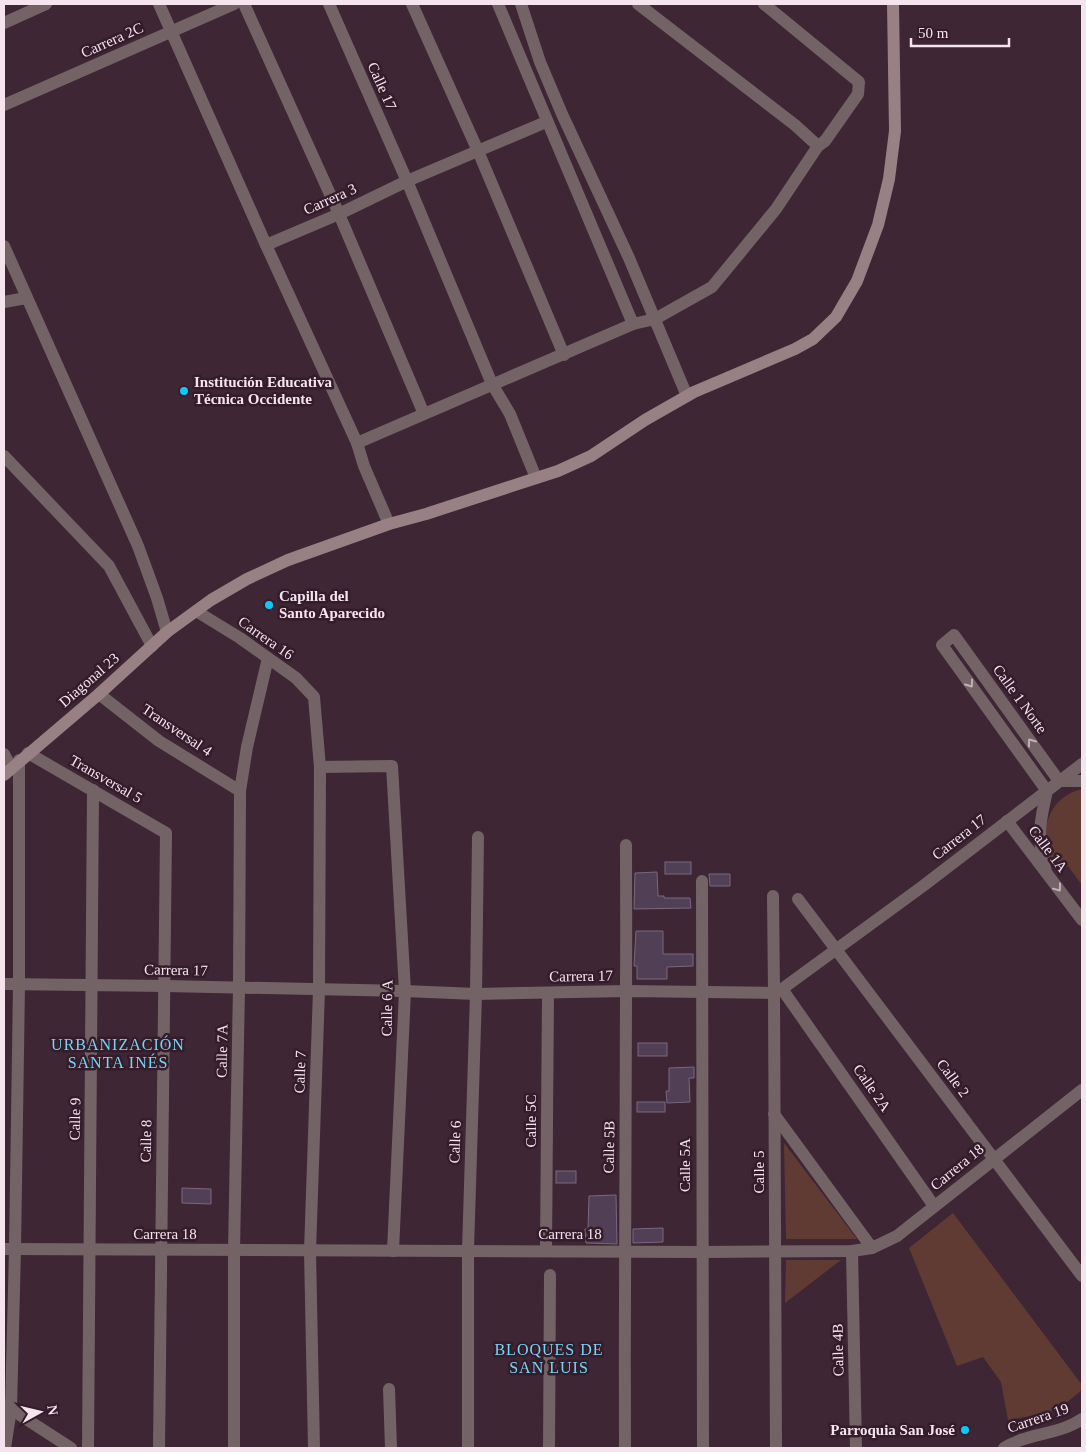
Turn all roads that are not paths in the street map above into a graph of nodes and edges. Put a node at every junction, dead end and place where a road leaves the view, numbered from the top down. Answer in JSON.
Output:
{"nodes":[{"id":1,"x":46,"y":4,"type":"edge"},
{"id":2,"x":159,"y":4,"type":"edge"},
{"id":3,"x":234,"y":4,"type":"edge"},
{"id":4,"x":244,"y":4,"type":"edge"},
{"id":5,"x":329,"y":4,"type":"edge"},
{"id":6,"x":412,"y":4,"type":"edge"},
{"id":7,"x":498,"y":4,"type":"edge"},
{"id":8,"x":521,"y":4,"type":"edge"},
{"id":9,"x":638,"y":4,"type":"edge"},
{"id":10,"x":764,"y":4,"type":"edge"},
{"id":11,"x":894,"y":4,"type":"edge"},
{"id":12,"x":4,"y":23,"type":"edge"},
{"id":13,"x":172,"y":31,"type":"junction"},
{"id":14,"x":4,"y":105,"type":"edge"},
{"id":15,"x":546,"y":122,"type":"junction"},
{"id":16,"x":818,"y":146,"type":"junction"},
{"id":17,"x":478,"y":151,"type":"junction"},
{"id":18,"x":406,"y":181,"type":"junction"},
{"id":19,"x":339,"y":214,"type":"junction"},
{"id":20,"x":266,"y":245,"type":"junction"},
{"id":21,"x":4,"y":246,"type":"edge"},
{"id":22,"x":26,"y":298,"type":"junction"},
{"id":23,"x":4,"y":302,"type":"edge"},
{"id":24,"x":655,"y":319,"type":"junction"},
{"id":25,"x":633,"y":324,"type":"junction"},
{"id":26,"x":564,"y":355,"type":"junction"},
{"id":27,"x":492,"y":384,"type":"junction"},
{"id":28,"x":687,"y":396,"type":"junction"},
{"id":29,"x":424,"y":414,"type":"junction"},
{"id":30,"x":358,"y":443,"type":"junction"},
{"id":31,"x":4,"y":456,"type":"edge"},
{"id":32,"x":536,"y":478,"type":"junction"},
{"id":33,"x":389,"y":524,"type":"junction"},
{"id":34,"x":196,"y":612,"type":"junction"},
{"id":35,"x":167,"y":632,"type":"junction"},
{"id":36,"x":152,"y":646,"type":"junction"},
{"id":37,"x":268,"y":658,"type":"junction"},
{"id":38,"x":99,"y":694,"type":"junction"},
{"id":39,"x":314,"y":697,"type":"joint"},
{"id":40,"x":4,"y":754,"type":"edge"},
{"id":41,"x":16,"y":764,"type":"edge"},
{"id":42,"x":1082,"y":764,"type":"edge"},
{"id":43,"x":320,"y":767,"type":"junction"},
{"id":44,"x":1059,"y":781,"type":"junction"},
{"id":45,"x":1082,"y":781,"type":"edge"},
{"id":46,"x":93,"y":790,"type":"junction"},
{"id":47,"x":240,"y":790,"type":"junction"},
{"id":48,"x":1046,"y":791,"type":"junction"},
{"id":49,"x":1007,"y":821,"type":"junction"},
{"id":50,"x":166,"y":833,"type":"joint"},
{"id":51,"x":478,"y":837,"type":"dead end"},
{"id":52,"x":626,"y":845,"type":"dead end"},
{"id":53,"x":1046,"y":872,"type":"junction"},
{"id":54,"x":702,"y":881,"type":"dead end"},
{"id":55,"x":773,"y":896,"type":"dead end"},
{"id":56,"x":798,"y":899,"type":"dead end"},
{"id":57,"x":1082,"y":920,"type":"edge"},
{"id":58,"x":836,"y":950,"type":"junction"},
{"id":59,"x":4,"y":984,"type":"edge"},
{"id":60,"x":19,"y":984,"type":"junction"},
{"id":61,"x":92,"y":986,"type":"junction"},
{"id":62,"x":164,"y":986,"type":"junction"},
{"id":63,"x":239,"y":988,"type":"junction"},
{"id":64,"x":319,"y":990,"type":"junction"},
{"id":65,"x":778,"y":990,"type":"junction"},
{"id":66,"x":405,"y":991,"type":"junction"},
{"id":67,"x":627,"y":991,"type":"junction"},
{"id":68,"x":548,"y":992,"type":"junction"},
{"id":69,"x":702,"y":993,"type":"junction"},
{"id":70,"x":476,"y":994,"type":"junction"},
{"id":71,"x":1082,"y":1090,"type":"edge"},
{"id":72,"x":774,"y":1114,"type":"junction"},
{"id":73,"x":994,"y":1159,"type":"junction"},
{"id":74,"x":934,"y":1206,"type":"junction"},
{"id":75,"x":872,"y":1248,"type":"junction"},
{"id":76,"x":9,"y":1249,"type":"edge"},
{"id":77,"x":89,"y":1250,"type":"junction"},
{"id":78,"x":468,"y":1250,"type":"junction"},
{"id":79,"x":162,"y":1251,"type":"junction"},
{"id":80,"x":234,"y":1251,"type":"junction"},
{"id":81,"x":310,"y":1251,"type":"junction"},
{"id":82,"x":392,"y":1251,"type":"junction"},
{"id":83,"x":546,"y":1251,"type":"junction"},
{"id":84,"x":624,"y":1251,"type":"junction"},
{"id":85,"x":775,"y":1251,"type":"junction"},
{"id":86,"x":852,"y":1251,"type":"junction"},
{"id":87,"x":702,"y":1252,"type":"junction"},
{"id":88,"x":550,"y":1275,"type":"dead end"},
{"id":89,"x":1082,"y":1276,"type":"edge"},
{"id":90,"x":389,"y":1389,"type":"dead end"},
{"id":91,"x":7,"y":1407,"type":"edge"},
{"id":92,"x":1082,"y":1419,"type":"edge"},
{"id":93,"x":5,"y":1448,"type":"edge"},
{"id":94,"x":71,"y":1448,"type":"edge"},
{"id":95,"x":88,"y":1448,"type":"edge"},
{"id":96,"x":159,"y":1448,"type":"edge"},
{"id":97,"x":234,"y":1448,"type":"edge"},
{"id":98,"x":314,"y":1448,"type":"edge"},
{"id":99,"x":390,"y":1448,"type":"edge"},
{"id":100,"x":468,"y":1448,"type":"edge"},
{"id":101,"x":550,"y":1448,"type":"edge"},
{"id":102,"x":625,"y":1448,"type":"edge"},
{"id":103,"x":703,"y":1448,"type":"edge"},
{"id":104,"x":776,"y":1448,"type":"edge"},
{"id":105,"x":856,"y":1448,"type":"edge"},
{"id":106,"x":1004,"y":1448,"type":"edge"}],
"edges":[{"from":1,"to":12,"type":"street"},
{"from":2,"to":13,"type":"street"},
{"from":3,"to":13,"type":"street","name":"Carrera 2C"},
{"from":4,"to":19,"type":"street"},
{"from":5,"to":18,"type":"street","name":"Calle 17"},
{"from":6,"to":17,"type":"street"},
{"from":7,"to":15,"type":"street"},
{"from":8,"to":24,"type":"street"},
{"from":9,"to":16,"type":"street"},
{"from":10,"to":16,"type":"street"},
{"from":11,"to":28,"type":"main road","name":"Diagonal 23"},
{"from":13,"to":14,"type":"street","name":"Carrera 2C"},
{"from":13,"to":20,"type":"street"},
{"from":15,"to":17,"type":"street","name":"Carrera 3"},
{"from":15,"to":25,"type":"street"},
{"from":16,"to":24,"type":"street"},
{"from":17,"to":18,"type":"street","name":"Carrera 3"},
{"from":17,"to":26,"type":"street"},
{"from":18,"to":19,"type":"street","name":"Carrera 3"},
{"from":18,"to":27,"type":"street","name":"Calle 17"},
{"from":19,"to":20,"type":"street","name":"Carrera 3"},
{"from":19,"to":29,"type":"street"},
{"from":20,"to":30,"type":"street"},
{"from":21,"to":22,"type":"street"},
{"from":22,"to":23,"type":"street"},
{"from":22,"to":35,"type":"street"},
{"from":24,"to":25,"type":"street"},
{"from":24,"to":28,"type":"street"},
{"from":25,"to":26,"type":"street"},
{"from":26,"to":27,"type":"street"},
{"from":27,"to":29,"type":"street"},
{"from":27,"to":32,"type":"street","name":"Calle 17"},
{"from":28,"to":32,"type":"main road","name":"Diagonal 23"},
{"from":29,"to":30,"type":"street"},
{"from":30,"to":33,"type":"street"},
{"from":31,"to":36,"type":"street"},
{"from":32,"to":33,"type":"main road","name":"Diagonal 23"},
{"from":33,"to":34,"type":"main road","name":"Diagonal 23"},
{"from":34,"to":35,"type":"main road","name":"Diagonal 23"},
{"from":34,"to":37,"type":"street","name":"Carrera 16"},
{"from":35,"to":36,"type":"main road","name":"Diagonal 23"},
{"from":36,"to":38,"type":"main road","name":"Diagonal 23"},
{"from":37,"to":39,"type":"street","name":"Carrera 16"},
{"from":37,"to":47,"type":"street","name":"Calle 7A"},
{"from":38,"to":41,"type":"main road","name":"Diagonal 23"},
{"from":38,"to":47,"type":"street","name":"Transversal 4"},
{"from":39,"to":43,"type":"street","name":"Calle 7"},
{"from":40,"to":41,"type":"street"},
{"from":41,"to":46,"type":"street","name":"Transversal 5"},
{"from":41,"to":60,"type":"street"},
{"from":42,"to":44,"type":"street","name":"Carrera 17"},
{"from":43,"to":64,"type":"street","name":"Calle 7"},
{"from":43,"to":66,"type":"street","name":"Calle 6 A"},
{"from":44,"to":45,"type":"street"},
{"from":44,"to":48,"type":"street","name":"Carrera 17"},
{"from":44,"to":48,"type":"street","name":"Calle 1 Norte","one_way":true},
{"from":46,"to":50,"type":"street","name":"Transversal 5"},
{"from":46,"to":61,"type":"street","name":"Calle 9"},
{"from":47,"to":63,"type":"street","name":"Calle 7A"},
{"from":48,"to":49,"type":"street","name":"Carrera 17"},
{"from":48,"to":53,"type":"street"},
{"from":49,"to":53,"type":"street","name":"Calle 1A"},
{"from":49,"to":58,"type":"street","name":"Carrera 17"},
{"from":50,"to":62,"type":"street","name":"Calle 8"},
{"from":51,"to":70,"type":"street","name":"Calle 6"},
{"from":52,"to":67,"type":"street","name":"Calle 5B"},
{"from":53,"to":57,"type":"street","name":"Calle 1A","one_way":true},
{"from":54,"to":69,"type":"street","name":"Calle 5A"},
{"from":55,"to":65,"type":"street","name":"Calle 5"},
{"from":56,"to":58,"type":"street","name":"Calle 2"},
{"from":58,"to":65,"type":"street","name":"Carrera 17"},
{"from":58,"to":73,"type":"street","name":"Calle 2"},
{"from":59,"to":60,"type":"street","name":"Carrera 17"},
{"from":60,"to":61,"type":"street","name":"Carrera 17"},
{"from":60,"to":76,"type":"street"},
{"from":61,"to":62,"type":"street","name":"Carrera 17"},
{"from":61,"to":77,"type":"street","name":"Calle 9"},
{"from":62,"to":63,"type":"street","name":"Carrera 17"},
{"from":62,"to":79,"type":"street","name":"Calle 8"},
{"from":63,"to":64,"type":"street","name":"Carrera 17"},
{"from":63,"to":80,"type":"street","name":"Calle 7A"},
{"from":64,"to":66,"type":"street","name":"Carrera 17"},
{"from":64,"to":81,"type":"street","name":"Calle 7"},
{"from":65,"to":69,"type":"street","name":"Carrera 17"},
{"from":65,"to":72,"type":"street","name":"Calle 5"},
{"from":65,"to":74,"type":"street","name":"Calle 2A"},
{"from":66,"to":70,"type":"street","name":"Carrera 17"},
{"from":66,"to":82,"type":"street","name":"Calle 6 A"},
{"from":67,"to":68,"type":"street","name":"Carrera 17"},
{"from":67,"to":69,"type":"street","name":"Carrera 17"},
{"from":67,"to":84,"type":"street","name":"Calle 5B"},
{"from":68,"to":70,"type":"street","name":"Carrera 17"},
{"from":68,"to":83,"type":"street","name":"Calle 5C"},
{"from":69,"to":87,"type":"street","name":"Calle 5A"},
{"from":70,"to":78,"type":"street","name":"Calle 6"},
{"from":71,"to":73,"type":"street","name":"Carrera 18"},
{"from":72,"to":75,"type":"street"},
{"from":72,"to":85,"type":"street","name":"Calle 5"},
{"from":73,"to":74,"type":"street","name":"Carrera 18"},
{"from":73,"to":89,"type":"street","name":"Calle 2"},
{"from":74,"to":75,"type":"street","name":"Carrera 18"},
{"from":75,"to":86,"type":"street","name":"Carrera 18"},
{"from":76,"to":77,"type":"street","name":"Carrera 18"},
{"from":76,"to":91,"type":"street"},
{"from":77,"to":79,"type":"street","name":"Carrera 18"},
{"from":77,"to":95,"type":"street","name":"Calle 9"},
{"from":78,"to":82,"type":"street","name":"Carrera 18"},
{"from":78,"to":83,"type":"street","name":"Carrera 18"},
{"from":78,"to":100,"type":"street","name":"Calle 6"},
{"from":79,"to":80,"type":"street","name":"Carrera 18"},
{"from":79,"to":96,"type":"street","name":"Calle 8"},
{"from":80,"to":81,"type":"street","name":"Carrera 18"},
{"from":80,"to":97,"type":"street","name":"Calle 7A"},
{"from":81,"to":82,"type":"street","name":"Carrera 18"},
{"from":81,"to":98,"type":"street","name":"Calle 7"},
{"from":83,"to":84,"type":"street","name":"Carrera 18"},
{"from":84,"to":87,"type":"street","name":"Carrera 18"},
{"from":84,"to":102,"type":"street","name":"Calle 5B"},
{"from":85,"to":86,"type":"street","name":"Carrera 18"},
{"from":85,"to":87,"type":"street","name":"Carrera 18"},
{"from":85,"to":104,"type":"street","name":"Calle 5"},
{"from":86,"to":105,"type":"street","name":"Calle 4B"},
{"from":87,"to":103,"type":"street","name":"Calle 5A"},
{"from":88,"to":101,"type":"street"},
{"from":90,"to":99,"type":"street"},
{"from":91,"to":93,"type":"street"},
{"from":91,"to":94,"type":"street"},
{"from":92,"to":106,"type":"street","name":"Carrera 19"}]}
